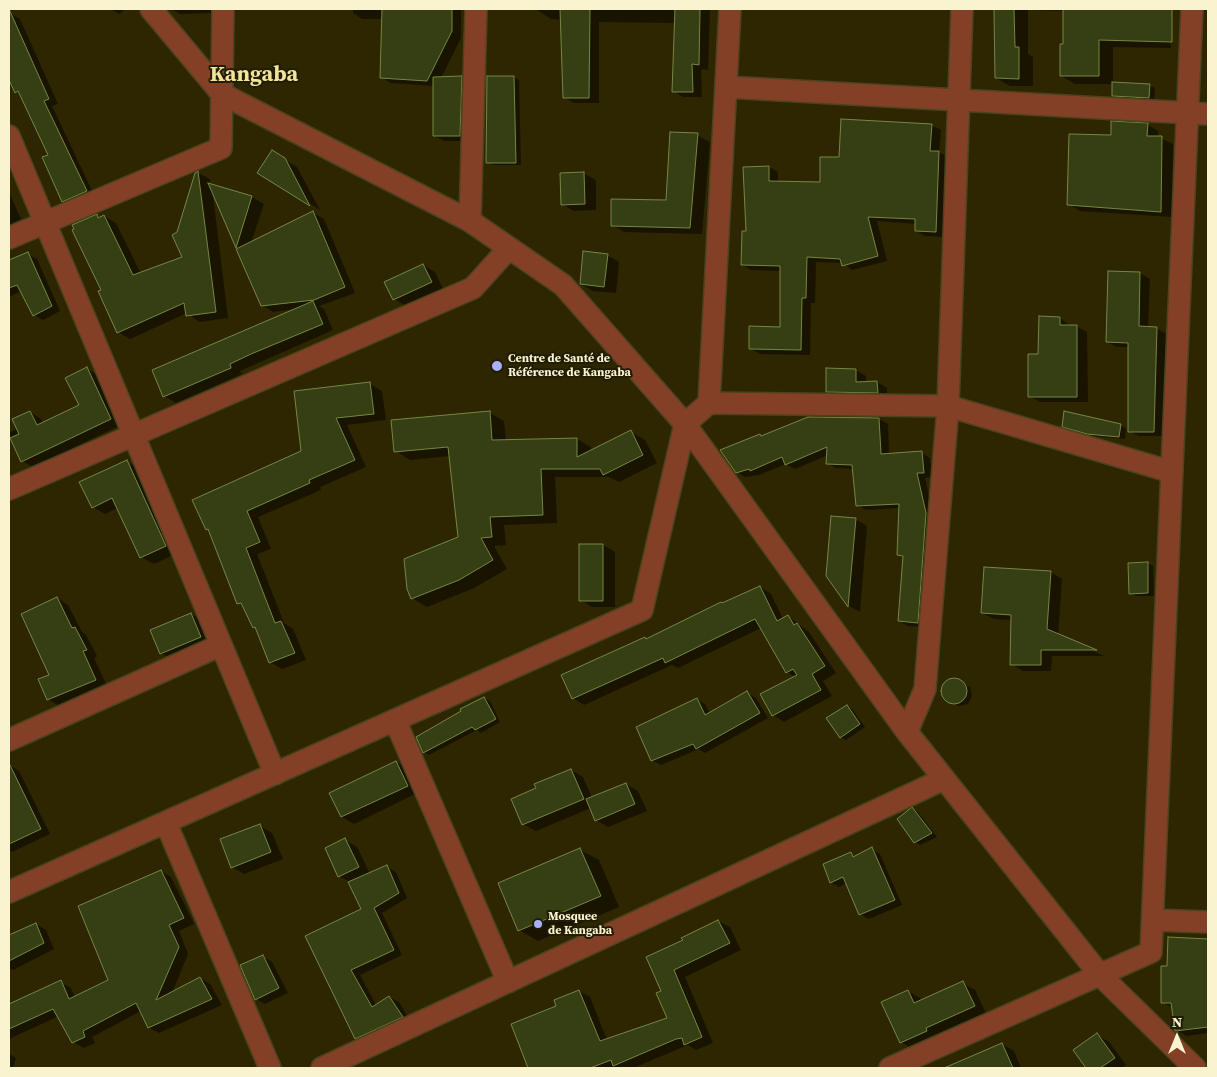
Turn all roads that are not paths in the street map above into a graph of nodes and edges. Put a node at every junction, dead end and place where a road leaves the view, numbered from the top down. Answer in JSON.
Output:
{"nodes":[{"id":1,"x":151,"y":9,"type":"edge"},
{"id":2,"x":223,"y":9,"type":"edge"},
{"id":3,"x":476,"y":9,"type":"edge"},
{"id":4,"x":730,"y":9,"type":"edge"},
{"id":5,"x":962,"y":9,"type":"edge"},
{"id":6,"x":1192,"y":9,"type":"edge"},
{"id":7,"x":726,"y":87,"type":"junction"},
{"id":8,"x":222,"y":94,"type":"junction"},
{"id":9,"x":958,"y":100,"type":"junction"},
{"id":10,"x":1198,"y":113,"type":"edge"},
{"id":11,"x":9,"y":136,"type":"edge"},
{"id":12,"x":470,"y":221,"type":"junction"},
{"id":13,"x":45,"y":223,"type":"junction"},
{"id":14,"x":9,"y":238,"type":"edge"},
{"id":15,"x":509,"y":248,"type":"junction"},
{"id":16,"x":709,"y":403,"type":"junction"},
{"id":17,"x":948,"y":406,"type":"junction"},
{"id":18,"x":685,"y":424,"type":"junction"},
{"id":19,"x":134,"y":435,"type":"junction"},
{"id":20,"x":1172,"y":472,"type":"junction"},
{"id":21,"x":9,"y":489,"type":"edge"},
{"id":22,"x":221,"y":645,"type":"junction"},
{"id":23,"x":395,"y":720,"type":"junction"},
{"id":24,"x":907,"y":732,"type":"junction"},
{"id":25,"x":9,"y":740,"type":"edge"},
{"id":26,"x":275,"y":774,"type":"junction"},
{"id":27,"x":944,"y":779,"type":"junction"},
{"id":28,"x":166,"y":822,"type":"junction"},
{"id":29,"x":9,"y":892,"type":"edge"},
{"id":30,"x":1153,"y":920,"type":"junction"},
{"id":31,"x":1208,"y":922,"type":"edge"},
{"id":32,"x":1100,"y":974,"type":"junction"},
{"id":33,"x":508,"y":982,"type":"junction"},
{"id":34,"x":270,"y":1068,"type":"edge"},
{"id":35,"x":322,"y":1068,"type":"edge"},
{"id":36,"x":890,"y":1068,"type":"edge"},
{"id":37,"x":1195,"y":1068,"type":"edge"}],
"edges":[{"from":1,"to":8,"type":"street"},
{"from":2,"to":8,"type":"street"},
{"from":3,"to":12,"type":"street"},
{"from":4,"to":7,"type":"street"},
{"from":5,"to":9,"type":"street"},
{"from":6,"to":10,"type":"street"},
{"from":7,"to":9,"type":"street"},
{"from":7,"to":16,"type":"street"},
{"from":8,"to":12,"type":"street"},
{"from":8,"to":13,"type":"street"},
{"from":9,"to":10,"type":"street"},
{"from":9,"to":17,"type":"street"},
{"from":10,"to":20,"type":"street"},
{"from":11,"to":13,"type":"street"},
{"from":12,"to":15,"type":"street"},
{"from":13,"to":14,"type":"street"},
{"from":13,"to":19,"type":"street"},
{"from":15,"to":18,"type":"street"},
{"from":15,"to":19,"type":"street"},
{"from":16,"to":17,"type":"street"},
{"from":16,"to":18,"type":"street"},
{"from":17,"to":20,"type":"street"},
{"from":17,"to":24,"type":"street"},
{"from":18,"to":23,"type":"street"},
{"from":18,"to":24,"type":"street"},
{"from":19,"to":21,"type":"street"},
{"from":19,"to":22,"type":"street"},
{"from":20,"to":30,"type":"street"},
{"from":22,"to":25,"type":"street"},
{"from":22,"to":26,"type":"street"},
{"from":23,"to":26,"type":"street"},
{"from":23,"to":33,"type":"street"},
{"from":24,"to":27,"type":"street"},
{"from":26,"to":28,"type":"street"},
{"from":27,"to":32,"type":"street"},
{"from":27,"to":33,"type":"street"},
{"from":28,"to":29,"type":"street"},
{"from":28,"to":34,"type":"street"},
{"from":30,"to":31,"type":"street"},
{"from":30,"to":32,"type":"street"},
{"from":32,"to":36,"type":"street"},
{"from":32,"to":37,"type":"street"},
{"from":33,"to":35,"type":"street"}]}
